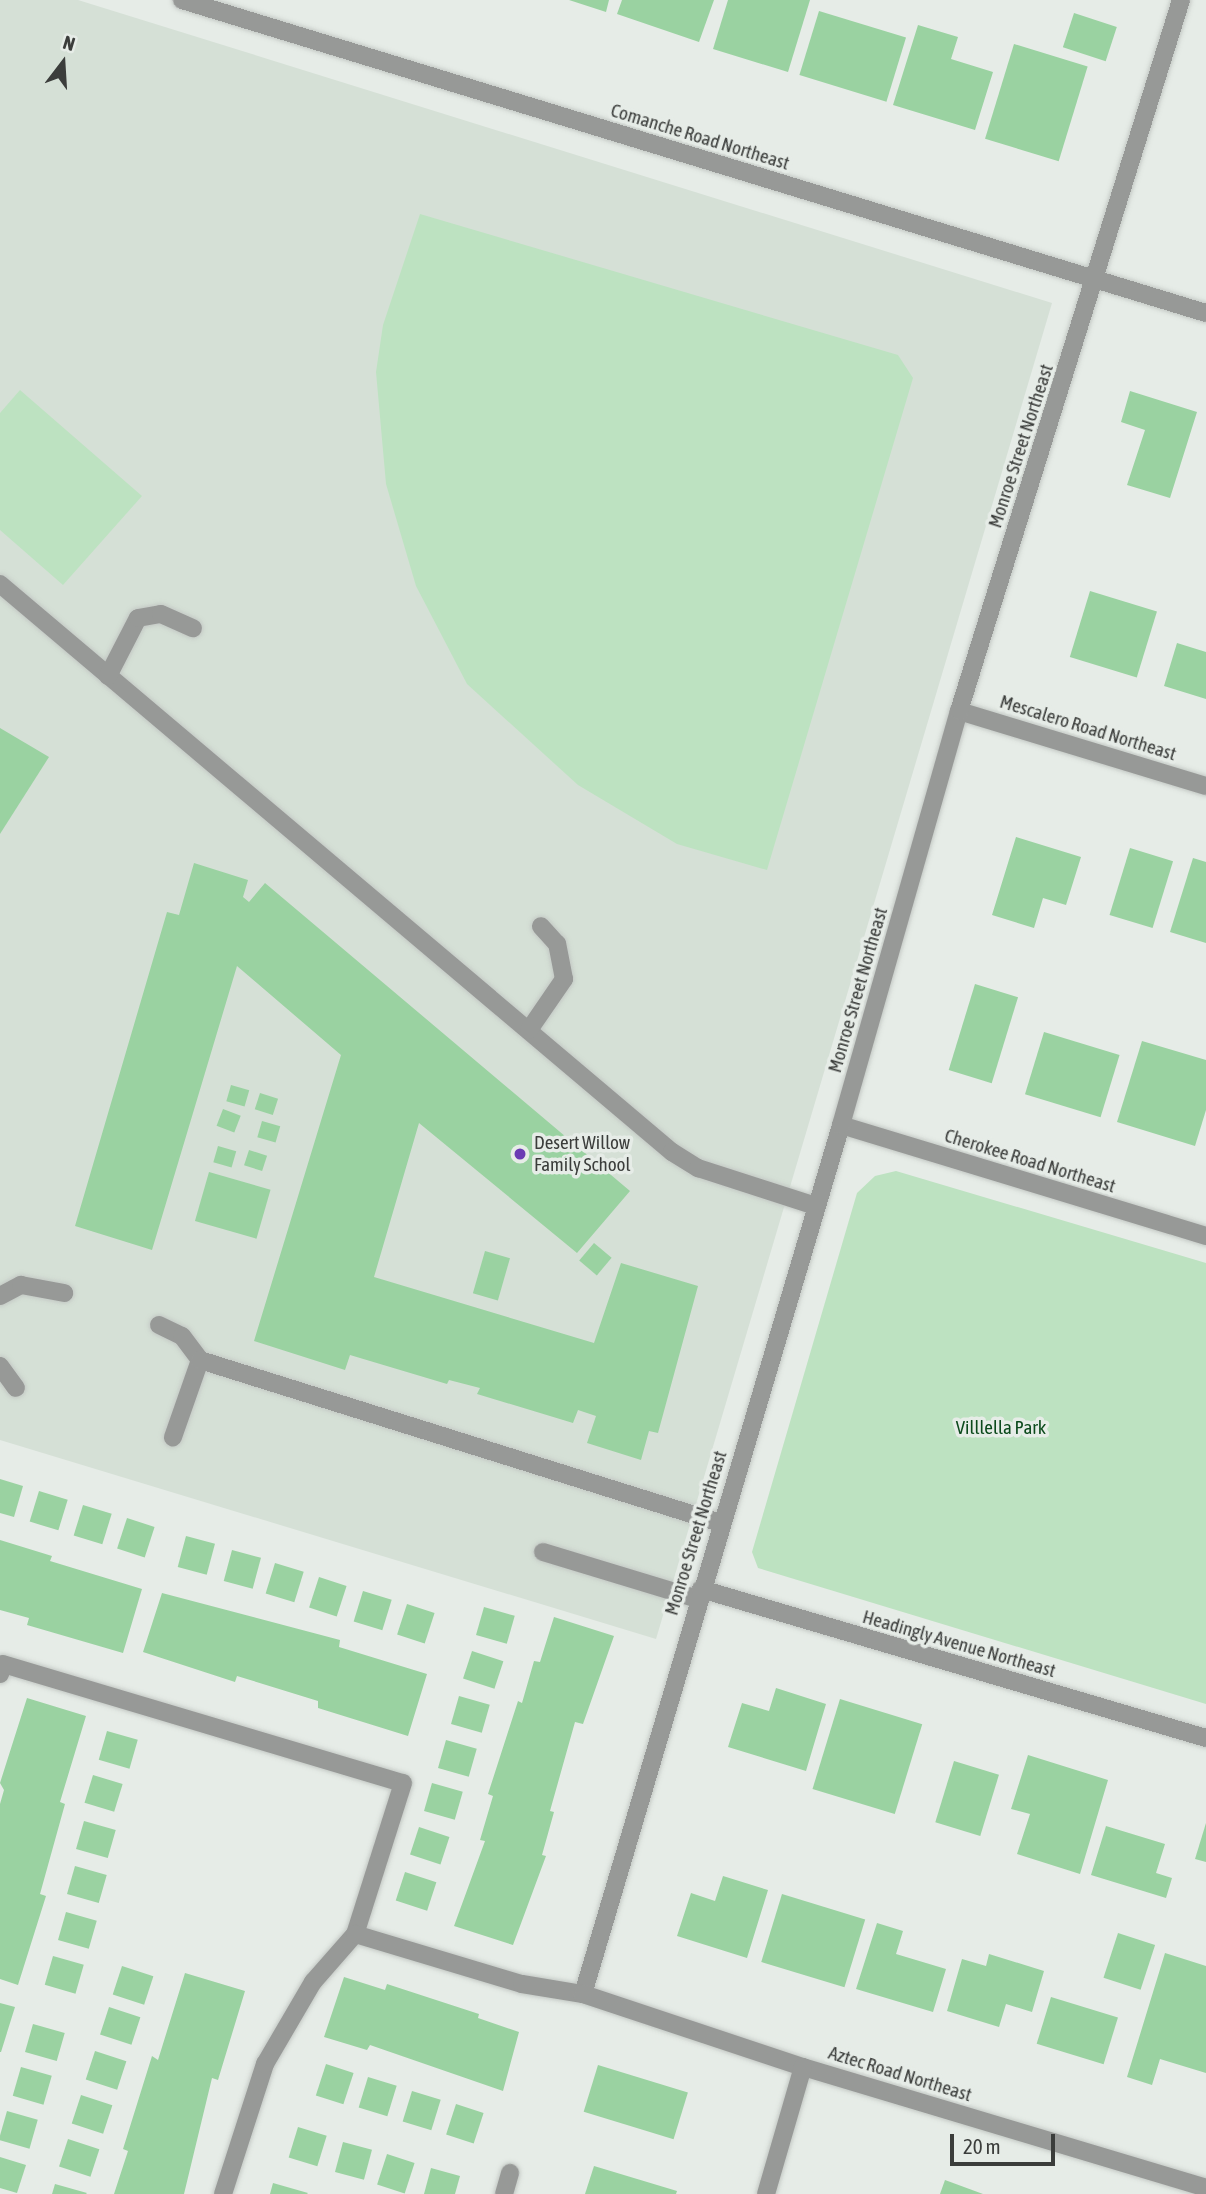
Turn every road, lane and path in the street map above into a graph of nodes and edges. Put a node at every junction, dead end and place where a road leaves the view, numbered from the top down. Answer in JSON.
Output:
{"nodes":[{"id":1,"x":182,"y":0,"type":"edge"},
{"id":2,"x":1181,"y":0,"type":"edge"},
{"id":3,"x":1096,"y":280,"type":"junction"},
{"id":4,"x":1206,"y":313,"type":"edge"},
{"id":5,"x":0,"y":584,"type":"edge"},
{"id":6,"x":193,"y":628,"type":"dead end"},
{"id":7,"x":108,"y":676,"type":"junction"},
{"id":8,"x":959,"y":711,"type":"junction"},
{"id":9,"x":1206,"y":786,"type":"edge"},
{"id":10,"x":541,"y":926,"type":"dead end"},
{"id":11,"x":529,"y":1030,"type":"junction"},
{"id":12,"x":841,"y":1125,"type":"junction"},
{"id":13,"x":816,"y":1206,"type":"junction"},
{"id":14,"x":1206,"y":1237,"type":"edge"},
{"id":15,"x":64,"y":1293,"type":"dead end"},
{"id":16,"x":0,"y":1296,"type":"edge"},
{"id":17,"x":159,"y":1325,"type":"dead end"},
{"id":18,"x":200,"y":1360,"type":"junction"},
{"id":19,"x":0,"y":1366,"type":"edge"},
{"id":20,"x":16,"y":1388,"type":"dead end"},
{"id":21,"x":173,"y":1437,"type":"dead end"},
{"id":22,"x":720,"y":1523,"type":"junction"},
{"id":23,"x":544,"y":1552,"type":"dead end"},
{"id":24,"x":699,"y":1594,"type":"junction"},
{"id":25,"x":0,"y":1674,"type":"edge"},
{"id":26,"x":1206,"y":1738,"type":"edge"},
{"id":27,"x":355,"y":1934,"type":"junction"},
{"id":28,"x":583,"y":1994,"type":"junction"},
{"id":29,"x":803,"y":2067,"type":"junction"},
{"id":30,"x":510,"y":2173,"type":"dead end"},
{"id":31,"x":1206,"y":2188,"type":"edge"},
{"id":32,"x":223,"y":2194,"type":"edge"},
{"id":33,"x":504,"y":2194,"type":"edge"},
{"id":34,"x":766,"y":2194,"type":"edge"}],
"edges":[{"from":1,"to":3,"type":"street","name":"Comanche Road Northeast"},
{"from":2,"to":3,"type":"street","name":"Monroe Street Northeast"},
{"from":3,"to":4,"type":"street","name":"Comanche Road Northeast"},
{"from":3,"to":8,"type":"street","name":"Monroe Street Northeast"},
{"from":5,"to":7,"type":"street"},
{"from":6,"to":7,"type":"street"},
{"from":7,"to":11,"type":"street"},
{"from":8,"to":9,"type":"street","name":"Mescalero Road Northeast"},
{"from":8,"to":12,"type":"street","name":"Monroe Street Northeast"},
{"from":10,"to":11,"type":"street"},
{"from":11,"to":13,"type":"street"},
{"from":12,"to":13,"type":"street","name":"Monroe Street Northeast"},
{"from":12,"to":14,"type":"street","name":"Cherokee Road Northeast"},
{"from":13,"to":22,"type":"street","name":"Monroe Street Northeast"},
{"from":15,"to":16,"type":"street"},
{"from":17,"to":18,"type":"street"},
{"from":18,"to":21,"type":"street"},
{"from":18,"to":22,"type":"street"},
{"from":19,"to":20,"type":"street"},
{"from":22,"to":24,"type":"street","name":"Monroe Street Northeast"},
{"from":23,"to":24,"type":"street","name":"Headingly Avenue Northeast"},
{"from":24,"to":26,"type":"street","name":"Headingly Avenue Northeast"},
{"from":24,"to":28,"type":"street","name":"Monroe Street Northeast"},
{"from":25,"to":27,"type":"street"},
{"from":27,"to":28,"type":"street","name":"Aztec Road Northeast"},
{"from":27,"to":32,"type":"street"},
{"from":28,"to":29,"type":"street","name":"Aztec Road Northeast"},
{"from":29,"to":31,"type":"street","name":"Aztec Road Northeast"},
{"from":29,"to":34,"type":"street"},
{"from":30,"to":33,"type":"street"}]}
